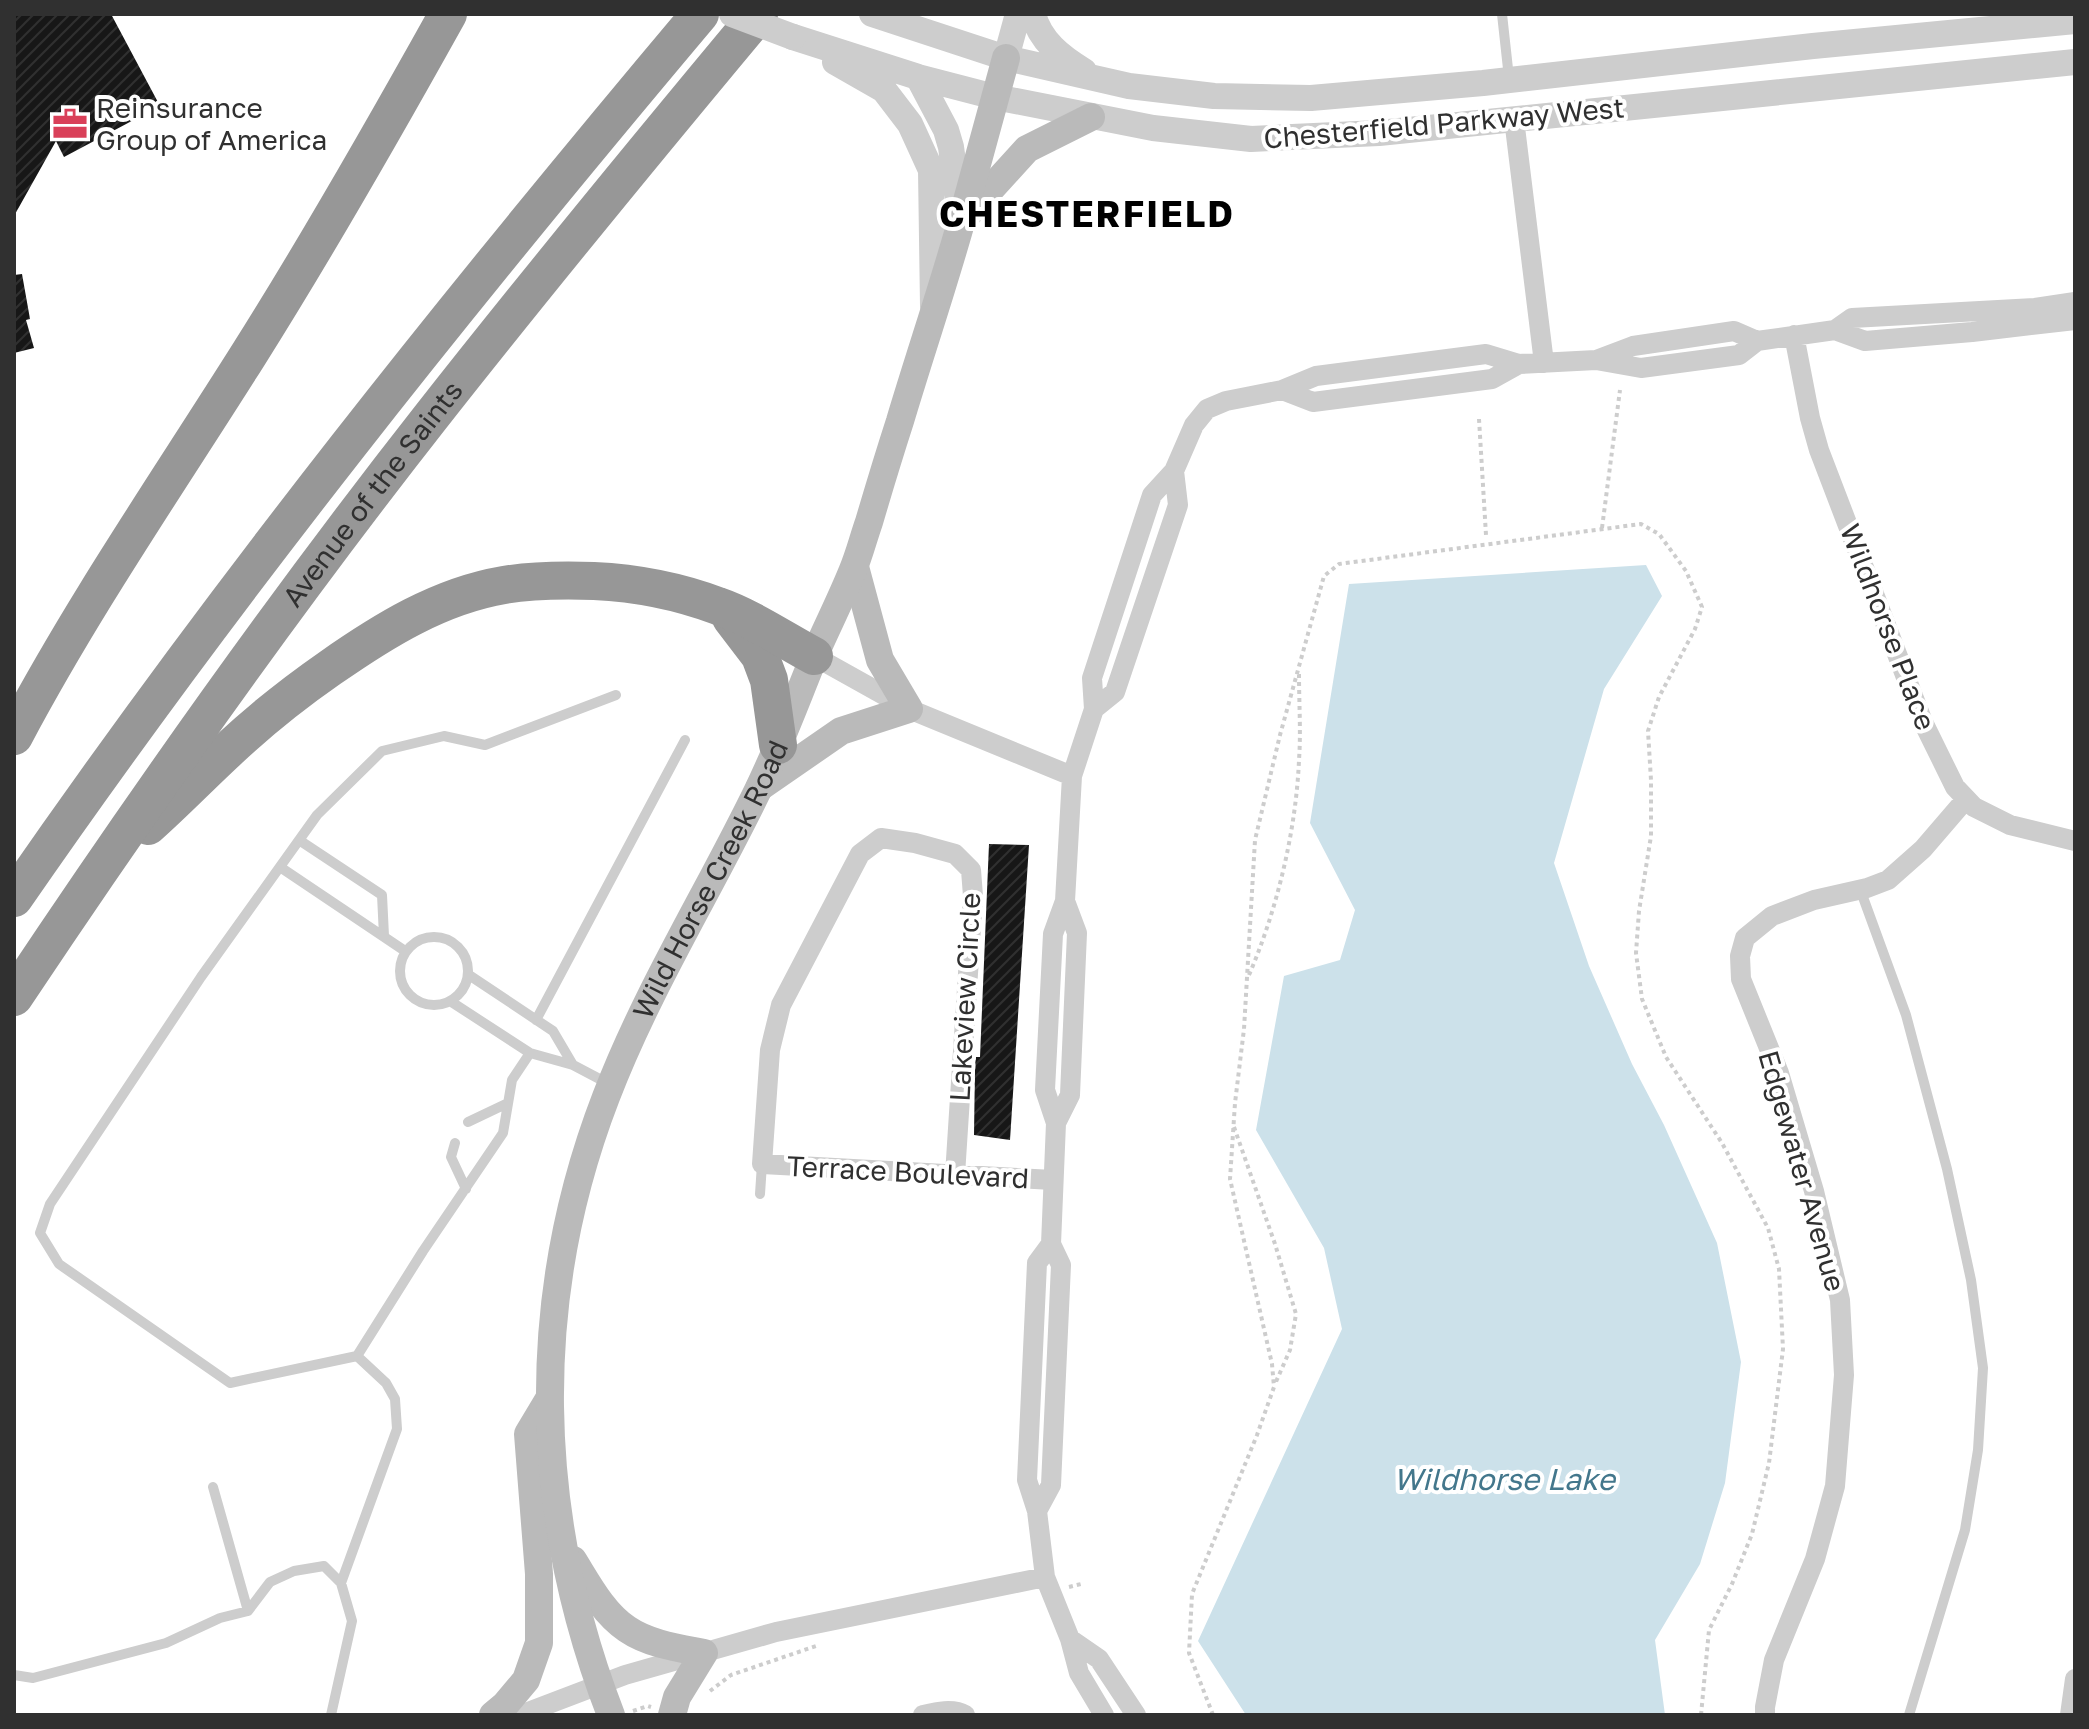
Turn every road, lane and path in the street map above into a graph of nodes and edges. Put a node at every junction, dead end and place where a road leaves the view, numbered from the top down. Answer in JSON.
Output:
{"nodes":[{"id":1,"x":448,"y":14,"type":"edge"},
{"id":2,"x":700,"y":14,"type":"edge"},
{"id":3,"x":732,"y":14,"type":"edge"},
{"id":4,"x":759,"y":14,"type":"edge"},
{"id":5,"x":872,"y":14,"type":"edge"},
{"id":6,"x":1018,"y":14,"type":"edge"},
{"id":7,"x":1033,"y":14,"type":"edge"},
{"id":8,"x":1502,"y":14,"type":"edge"},
{"id":9,"x":2075,"y":21,"type":"edge"},
{"id":10,"x":803,"y":41,"type":"junction"},
{"id":11,"x":1006,"y":58,"type":"junction"},
{"id":12,"x":2075,"y":62,"type":"edge"},
{"id":13,"x":918,"y":77,"type":"junction"},
{"id":14,"x":1097,"y":79,"type":"junction"},
{"id":15,"x":1509,"y":80,"type":"junction"},
{"id":16,"x":995,"y":97,"type":"junction"},
{"id":17,"x":1091,"y":117,"type":"junction"},
{"id":18,"x":1514,"y":119,"type":"junction"},
{"id":19,"x":961,"y":222,"type":"junction"},
{"id":20,"x":2075,"y":302,"type":"edge"},
{"id":21,"x":933,"y":314,"type":"junction"},
{"id":22,"x":2075,"y":320,"type":"edge"},
{"id":23,"x":1835,"y":330,"type":"junction"},
{"id":24,"x":1794,"y":335,"type":"junction"},
{"id":25,"x":1544,"y":363,"type":"junction"},
{"id":26,"x":1620,"y":390,"type":"dead end"},
{"id":27,"x":1479,"y":419,"type":"dead end"},
{"id":28,"x":1174,"y":471,"type":"junction"},
{"id":29,"x":1602,"y":528,"type":"junction"},
{"id":30,"x":1486,"y":535,"type":"dead end"},
{"id":31,"x":855,"y":567,"type":"junction"},
{"id":32,"x":721,"y":606,"type":"junction"},
{"id":33,"x":814,"y":656,"type":"junction"},
{"id":34,"x":1299,"y":667,"type":"junction"},
{"id":35,"x":616,"y":695,"type":"dead end"},
{"id":36,"x":909,"y":709,"type":"junction"},
{"id":37,"x":1094,"y":709,"type":"junction"},
{"id":38,"x":14,"y":736,"type":"edge"},
{"id":39,"x":685,"y":740,"type":"dead end"},
{"id":40,"x":778,"y":745,"type":"junction"},
{"id":41,"x":1072,"y":776,"type":"junction"},
{"id":42,"x":759,"y":788,"type":"junction"},
{"id":43,"x":1966,"y":799,"type":"junction"},
{"id":44,"x":299,"y":840,"type":"junction"},
{"id":45,"x":2075,"y":841,"type":"edge"},
{"id":46,"x":280,"y":867,"type":"junction"},
{"id":47,"x":101,"y":868,"type":"junction"},
{"id":48,"x":1860,"y":889,"type":"junction"},
{"id":49,"x":14,"y":898,"type":"edge"},
{"id":50,"x":384,"y":936,"type":"junction"},
{"id":51,"x":405,"y":951,"type":"junction"},
{"id":52,"x":469,"y":975,"type":"junction"},
{"id":53,"x":1247,"y":981,"type":"junction"},
{"id":54,"x":14,"y":997,"type":"edge"},
{"id":55,"x":450,"y":1001,"type":"junction"},
{"id":56,"x":536,"y":1020,"type":"junction"},
{"id":57,"x":530,"y":1053,"type":"junction"},
{"id":58,"x":573,"y":1065,"type":"junction"},
{"id":59,"x":611,"y":1085,"type":"junction"},
{"id":60,"x":508,"y":1103,"type":"junction"},
{"id":61,"x":468,"y":1122,"type":"dead end"},
{"id":62,"x":1233,"y":1125,"type":"junction"},
{"id":63,"x":455,"y":1143,"type":"dead end"},
{"id":64,"x":762,"y":1164,"type":"junction"},
{"id":65,"x":955,"y":1175,"type":"junction"},
{"id":66,"x":1053,"y":1180,"type":"junction"},
{"id":67,"x":466,"y":1189,"type":"junction"},
{"id":68,"x":760,"y":1194,"type":"dead end"},
{"id":69,"x":357,"y":1356,"type":"junction"},
{"id":70,"x":1274,"y":1387,"type":"junction"},
{"id":71,"x":549,"y":1398,"type":"junction"},
{"id":72,"x":213,"y":1487,"type":"dead end"},
{"id":73,"x":562,"y":1543,"type":"junction"},
{"id":74,"x":341,"y":1583,"type":"junction"},
{"id":75,"x":1047,"y":1584,"type":"junction"},
{"id":76,"x":1081,"y":1584,"type":"dead end"},
{"id":77,"x":248,"y":1611,"type":"junction"},
{"id":78,"x":1070,"y":1639,"type":"junction"},
{"id":79,"x":825,"y":1643,"type":"dead end"},
{"id":80,"x":704,"y":1653,"type":"junction"},
{"id":81,"x":14,"y":1675,"type":"edge"},
{"id":82,"x":2075,"y":1679,"type":"edge"},
{"id":83,"x":599,"y":1684,"type":"junction"},
{"id":84,"x":708,"y":1693,"type":"dead end"},
{"id":85,"x":964,"y":1714,"type":"edge"},
{"id":86,"x":331,"y":1715,"type":"edge"},
{"id":87,"x":493,"y":1715,"type":"edge"},
{"id":88,"x":520,"y":1715,"type":"edge"},
{"id":89,"x":611,"y":1715,"type":"edge"},
{"id":90,"x":672,"y":1715,"type":"edge"},
{"id":91,"x":923,"y":1715,"type":"edge"},
{"id":92,"x":1104,"y":1715,"type":"edge"},
{"id":93,"x":1136,"y":1715,"type":"edge"},
{"id":94,"x":1213,"y":1715,"type":"edge"},
{"id":95,"x":1701,"y":1715,"type":"edge"},
{"id":96,"x":1765,"y":1715,"type":"edge"},
{"id":97,"x":1909,"y":1715,"type":"edge"},
{"id":98,"x":2070,"y":1715,"type":"edge"}],
"edges":[{"from":1,"to":38,"type":"highway"},
{"from":2,"to":49,"type":"highway","name":"Avenue of the Saints"},
{"from":3,"to":10,"type":"street","name":"Chesterfield Parkway West","bridge":true},
{"from":4,"to":47,"type":"highway","name":"Avenue of the Saints"},
{"from":5,"to":11,"type":"street","name":"Chesterfield Parkway West"},
{"from":6,"to":11,"type":"street"},
{"from":7,"to":14,"type":"street"},
{"from":8,"to":15,"type":"lane"},
{"from":9,"to":15,"type":"street","name":"Chesterfield Parkway West"},
{"from":10,"to":13,"type":"street","name":"Chesterfield Parkway West"},
{"from":10,"to":21,"type":"street"},
{"from":11,"to":14,"type":"street","name":"Chesterfield Parkway West"},
{"from":11,"to":16,"type":"main road","name":"Wild Horse Creek Road"},
{"from":12,"to":18,"type":"street","name":"Chesterfield Parkway West"},
{"from":13,"to":16,"type":"street","name":"Chesterfield Parkway West"},
{"from":13,"to":19,"type":"street"},
{"from":14,"to":15,"type":"street","name":"Chesterfield Parkway West"},
{"from":15,"to":18,"type":"street"},
{"from":16,"to":17,"type":"street","name":"Chesterfield Parkway West"},
{"from":16,"to":19,"type":"main road","name":"Wild Horse Creek Road"},
{"from":17,"to":18,"type":"street","name":"Chesterfield Parkway West"},
{"from":17,"to":19,"type":"main road"},
{"from":18,"to":25,"type":"street"},
{"from":19,"to":21,"type":"main road","name":"Wild Horse Creek Road"},
{"from":20,"to":23,"type":"street"},
{"from":21,"to":31,"type":"main road","name":"Wild Horse Creek Road"},
{"from":22,"to":23,"type":"street"},
{"from":23,"to":24,"type":"street"},
{"from":24,"to":25,"type":"street"},
{"from":24,"to":43,"type":"street","name":"Wildhorse Place"},
{"from":25,"to":28,"type":"street"},
{"from":26,"to":29,"type":"path"},
{"from":27,"to":30,"type":"path"},
{"from":28,"to":37,"type":"street"},
{"from":28,"to":37,"type":"street"},
{"from":29,"to":34,"type":"path"},
{"from":29,"to":95,"type":"path"},
{"from":31,"to":33,"type":"main road","name":"Wild Horse Creek Road"},
{"from":31,"to":36,"type":"main road"},
{"from":32,"to":33,"type":"highway"},
{"from":32,"to":40,"type":"highway"},
{"from":32,"to":47,"type":"highway"},
{"from":33,"to":36,"type":"street"},
{"from":33,"to":40,"type":"main road","name":"Wild Horse Creek Road"},
{"from":34,"to":53,"type":"path"},
{"from":34,"to":53,"type":"path"},
{"from":35,"to":44,"type":"lane"},
{"from":36,"to":41,"type":"street"},
{"from":36,"to":42,"type":"main road"},
{"from":37,"to":41,"type":"street"},
{"from":39,"to":56,"type":"lane"},
{"from":40,"to":42,"type":"main road","name":"Wild Horse Creek Road"},
{"from":41,"to":66,"type":"street"},
{"from":42,"to":59,"type":"main road","name":"Wild Horse Creek Road"},
{"from":43,"to":45,"type":"street","name":"Wildhorse Place"},
{"from":43,"to":48,"type":"street","name":"Edgewater Avenue"},
{"from":44,"to":46,"type":"lane"},
{"from":44,"to":50,"type":"lane"},
{"from":46,"to":50,"type":"lane"},
{"from":46,"to":69,"type":"lane"},
{"from":47,"to":54,"type":"highway","name":"Avenue of the Saints"},
{"from":48,"to":96,"type":"street","name":"Edgewater Avenue"},
{"from":48,"to":97,"type":"lane"},
{"from":50,"to":51,"type":"lane"},
{"from":51,"to":52,"type":"lane"},
{"from":51,"to":55,"type":"lane"},
{"from":52,"to":55,"type":"lane"},
{"from":52,"to":56,"type":"lane"},
{"from":53,"to":62,"type":"path"},
{"from":55,"to":57,"type":"lane"},
{"from":56,"to":58,"type":"lane"},
{"from":57,"to":58,"type":"lane"},
{"from":57,"to":60,"type":"lane"},
{"from":58,"to":59,"type":"lane"},
{"from":59,"to":71,"type":"main road","name":"Wild Horse Creek Road"},
{"from":60,"to":61,"type":"lane"},
{"from":60,"to":67,"type":"lane"},
{"from":62,"to":70,"type":"path"},
{"from":62,"to":70,"type":"path"},
{"from":63,"to":67,"type":"lane"},
{"from":64,"to":65,"type":"street","name":"Terrace Boulevard"},
{"from":64,"to":65,"type":"street","name":"Lakeview Circle"},
{"from":64,"to":68,"type":"lane"},
{"from":65,"to":66,"type":"street","name":"Terrace Boulevard"},
{"from":66,"to":75,"type":"street"},
{"from":67,"to":69,"type":"lane"},
{"from":69,"to":74,"type":"lane"},
{"from":70,"to":94,"type":"path"},
{"from":71,"to":73,"type":"main road","name":"Wild Horse Creek Road"},
{"from":71,"to":87,"type":"main road"},
{"from":72,"to":77,"type":"lane"},
{"from":73,"to":80,"type":"main road"},
{"from":73,"to":83,"type":"main road","name":"Wild Horse Creek Road"},
{"from":74,"to":77,"type":"lane"},
{"from":74,"to":86,"type":"lane"},
{"from":75,"to":76,"type":"path"},
{"from":75,"to":78,"type":"street"},
{"from":75,"to":80,"type":"street"},
{"from":77,"to":81,"type":"lane"},
{"from":78,"to":92,"type":"street"},
{"from":78,"to":93,"type":"street"},
{"from":79,"to":84,"type":"path"},
{"from":80,"to":83,"type":"street"},
{"from":80,"to":90,"type":"main road"},
{"from":82,"to":98,"type":"street"},
{"from":83,"to":88,"type":"street"},
{"from":83,"to":89,"type":"main road","name":"Wild Horse Creek Road"},
{"from":85,"to":91,"type":"street"}]}
